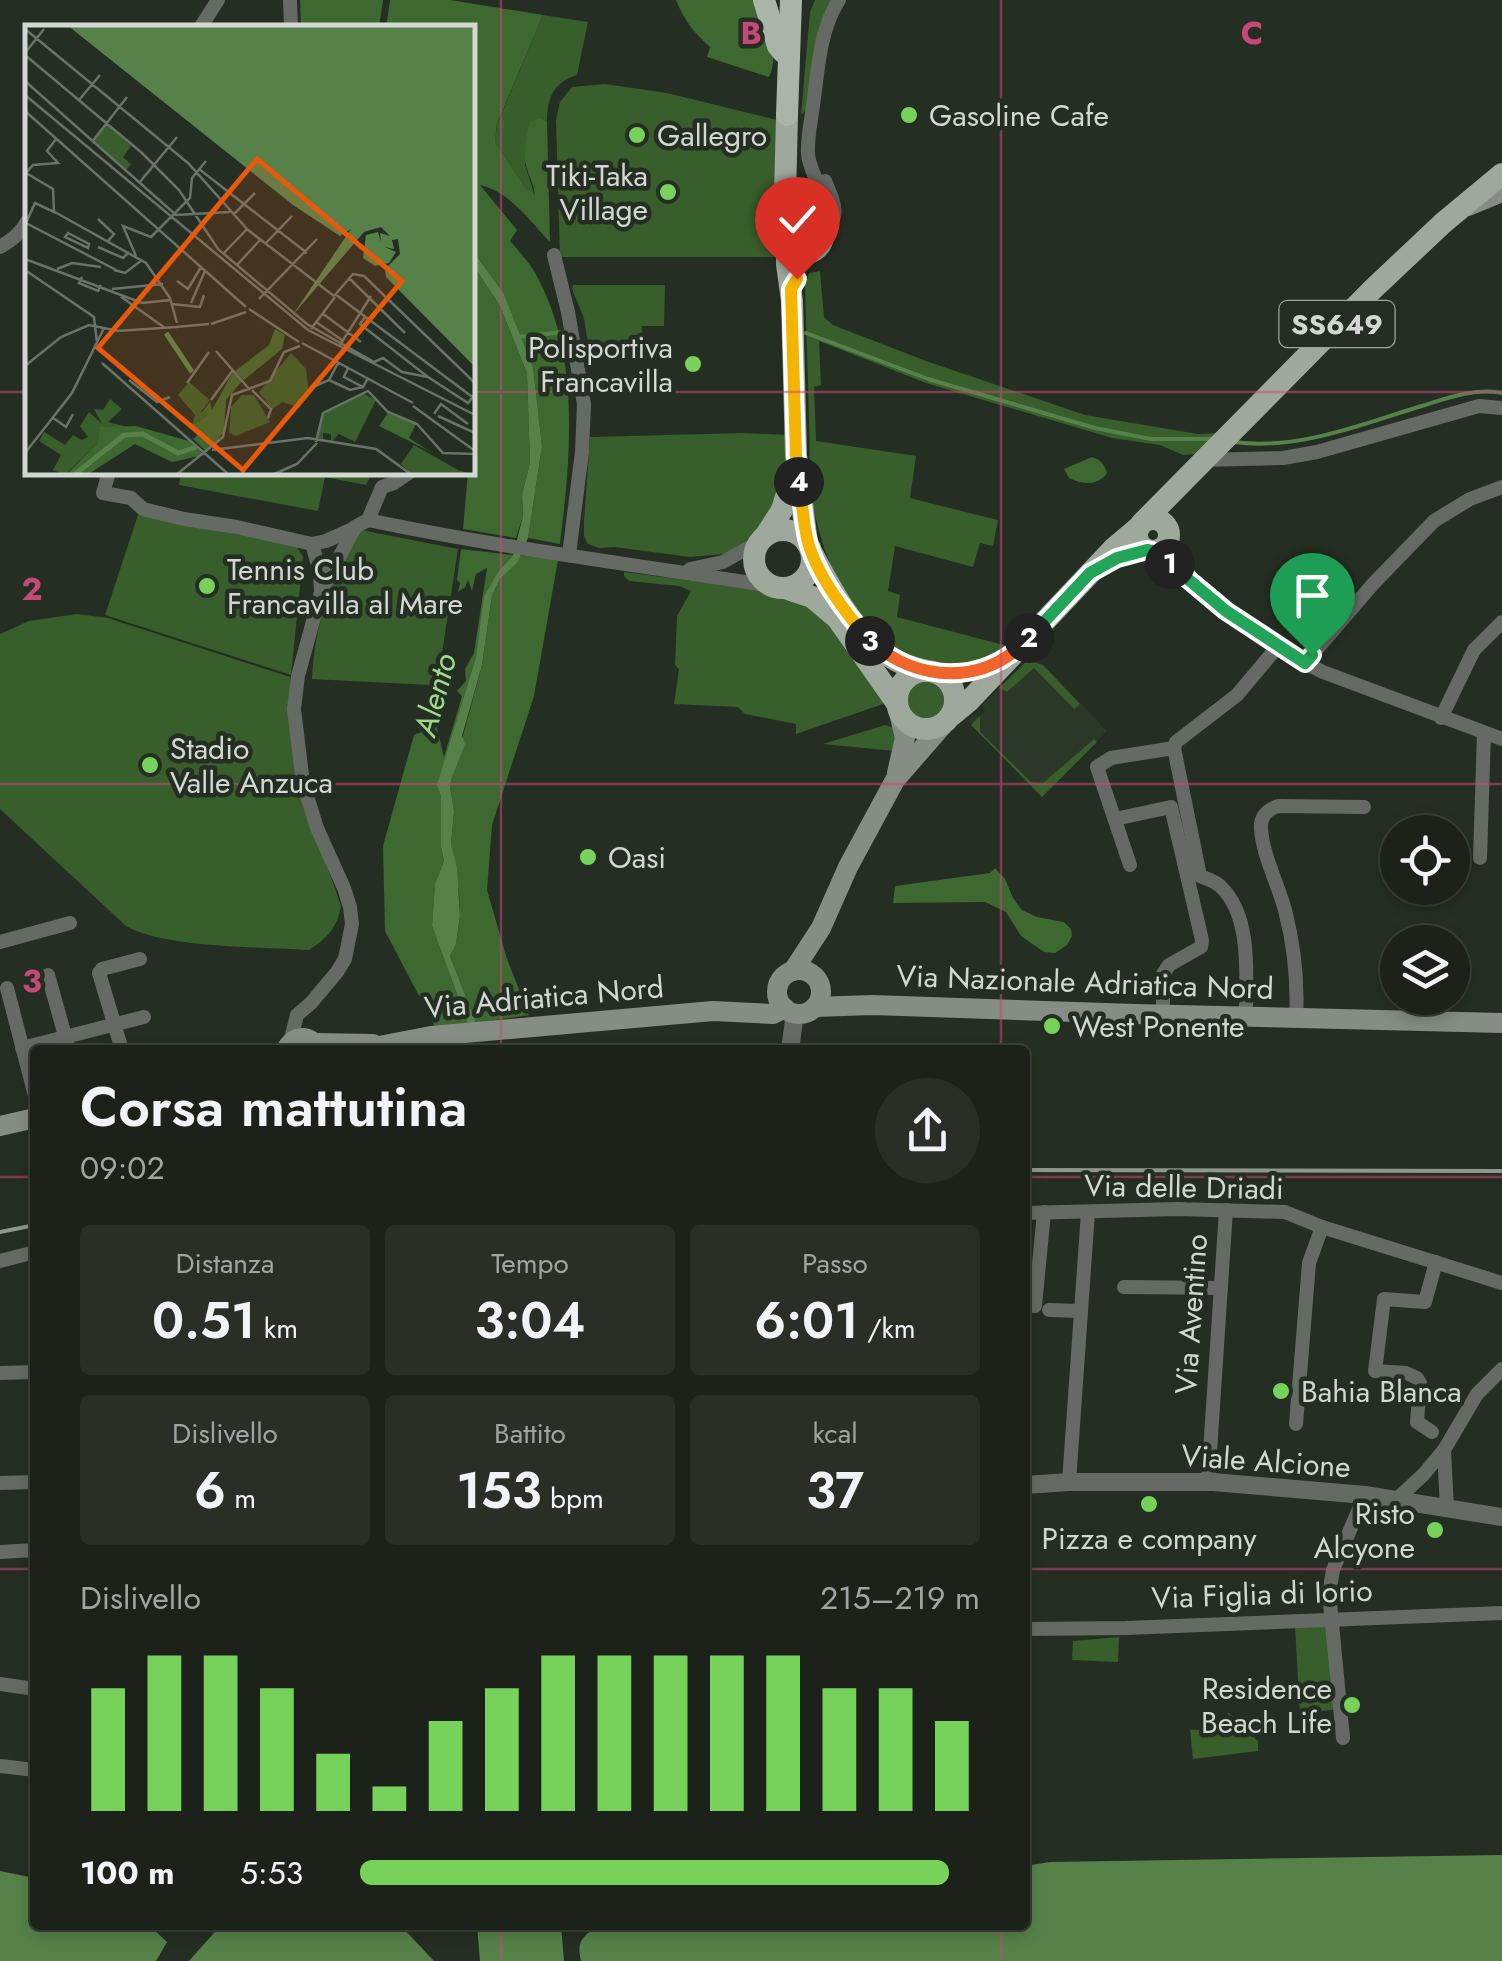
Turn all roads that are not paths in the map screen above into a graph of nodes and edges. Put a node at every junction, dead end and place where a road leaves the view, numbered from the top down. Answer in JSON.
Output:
{"nodes":[{"id":1,"x":218,"y":0,"type":"edge"},
{"id":2,"x":290,"y":0,"type":"edge"},
{"id":3,"x":764,"y":0,"type":"edge"},
{"id":4,"x":790,"y":0,"type":"edge"},
{"id":5,"x":808,"y":0,"type":"edge"},
{"id":6,"x":839,"y":0,"type":"edge"},
{"id":7,"x":202,"y":25,"type":"edge"},
{"id":8,"x":291,"y":25,"type":"edge"},
{"id":9,"x":788,"y":52,"type":"junction"},
{"id":10,"x":786,"y":115,"type":"joint"},
{"id":11,"x":808,"y":144,"type":"junction"},
{"id":12,"x":1502,"y":159,"type":"edge"},
{"id":13,"x":1502,"y":174,"type":"edge"},
{"id":14,"x":1502,"y":192,"type":"edge"},
{"id":15,"x":1462,"y":208,"type":"junction"},
{"id":16,"x":25,"y":225,"type":"edge"},
{"id":17,"x":804,"y":232,"type":"junction"},
{"id":18,"x":0,"y":246,"type":"edge"},
{"id":19,"x":554,"y":255,"type":"dead end"},
{"id":20,"x":1502,"y":408,"type":"edge"},
{"id":21,"x":796,"y":455,"type":"junction"},
{"id":22,"x":1208,"y":455,"type":"junction"},
{"id":23,"x":108,"y":475,"type":"edge"},
{"id":24,"x":406,"y":475,"type":"edge"},
{"id":25,"x":1184,"y":480,"type":"junction"},
{"id":26,"x":1502,"y":486,"type":"edge"},
{"id":27,"x":362,"y":524,"type":"junction"},
{"id":28,"x":1140,"y":525,"type":"junction"},
{"id":29,"x":762,"y":538,"type":"junction"},
{"id":30,"x":1159,"y":541,"type":"junction"},
{"id":31,"x":312,"y":544,"type":"junction"},
{"id":32,"x":810,"y":548,"type":"junction"},
{"id":33,"x":562,"y":553,"type":"junction"},
{"id":34,"x":680,"y":572,"type":"junction"},
{"id":35,"x":1090,"y":573,"type":"junction"},
{"id":36,"x":1194,"y":583,"type":"junction"},
{"id":37,"x":778,"y":587,"type":"junction"},
{"id":38,"x":322,"y":592,"type":"junction"},
{"id":39,"x":1502,"y":622,"type":"edge"},
{"id":40,"x":1279,"y":646,"type":"junction"},
{"id":41,"x":1016,"y":651,"type":"junction"},
{"id":42,"x":1305,"y":663,"type":"junction"},
{"id":43,"x":932,"y":672,"type":"junction"},
{"id":44,"x":898,"y":708,"type":"junction"},
{"id":45,"x":1441,"y":718,"type":"junction"},
{"id":46,"x":947,"y":720,"type":"junction"},
{"id":47,"x":1484,"y":733,"type":"junction"},
{"id":48,"x":1502,"y":739,"type":"edge"},
{"id":49,"x":1174,"y":748,"type":"junction"},
{"id":50,"x":896,"y":780,"type":"junction"},
{"id":51,"x":1484,"y":798,"type":"junction"},
{"id":52,"x":1364,"y":807,"type":"dead end"},
{"id":53,"x":1502,"y":807,"type":"edge"},
{"id":54,"x":1115,"y":819,"type":"junction"},
{"id":55,"x":1480,"y":858,"type":"dead end"},
{"id":56,"x":1130,"y":866,"type":"dead end"},
{"id":57,"x":70,"y":924,"type":"dead end"},
{"id":58,"x":0,"y":942,"type":"edge"},
{"id":59,"x":140,"y":959,"type":"dead end"},
{"id":60,"x":48,"y":976,"type":"dead end"},
{"id":61,"x":801,"y":977,"type":"junction"},
{"id":62,"x":7,"y":988,"type":"dead end"},
{"id":63,"x":872,"y":1005,"type":"junction"},
{"id":64,"x":798,"y":1010,"type":"junction"},
{"id":65,"x":713,"y":1011,"type":"junction"},
{"id":66,"x":1163,"y":1014,"type":"junction"},
{"id":67,"x":1246,"y":1016,"type":"junction"},
{"id":68,"x":144,"y":1018,"type":"dead end"},
{"id":69,"x":1296,"y":1018,"type":"junction"},
{"id":70,"x":1502,"y":1022,"type":"edge"},
{"id":71,"x":114,"y":1025,"type":"junction"},
{"id":72,"x":68,"y":1044,"type":"edge"},
{"id":73,"x":120,"y":1045,"type":"edge"},
{"id":74,"x":298,"y":1045,"type":"edge"},
{"id":75,"x":380,"y":1045,"type":"edge"},
{"id":76,"x":791,"y":1045,"type":"edge"},
{"id":77,"x":30,"y":1047,"type":"edge"},
{"id":78,"x":22,"y":1048,"type":"junction"},
{"id":79,"x":30,"y":1078,"type":"edge"},
{"id":80,"x":30,"y":1119,"type":"edge"},
{"id":81,"x":0,"y":1126,"type":"edge"},
{"id":82,"x":1226,"y":1210,"type":"junction"},
{"id":83,"x":1030,"y":1212,"type":"edge"},
{"id":84,"x":1044,"y":1212,"type":"junction"},
{"id":85,"x":1088,"y":1212,"type":"junction"},
{"id":86,"x":1322,"y":1227,"type":"junction"},
{"id":87,"x":30,"y":1253,"type":"edge"},
{"id":88,"x":0,"y":1261,"type":"edge"},
{"id":89,"x":1436,"y":1262,"type":"junction"},
{"id":90,"x":1502,"y":1283,"type":"edge"},
{"id":91,"x":1124,"y":1288,"type":"dead end"},
{"id":92,"x":1220,"y":1288,"type":"junction"},
{"id":93,"x":1030,"y":1306,"type":"edge"},
{"id":94,"x":1050,"y":1310,"type":"dead end"},
{"id":95,"x":1081,"y":1311,"type":"junction"},
{"id":96,"x":1502,"y":1368,"type":"edge"},
{"id":97,"x":30,"y":1372,"type":"edge"},
{"id":98,"x":0,"y":1373,"type":"edge"},
{"id":99,"x":1296,"y":1424,"type":"dead end"},
{"id":100,"x":1432,"y":1432,"type":"dead end"},
{"id":101,"x":1444,"y":1450,"type":"junction"},
{"id":102,"x":30,"y":1482,"type":"edge"},
{"id":103,"x":1069,"y":1482,"type":"junction"},
{"id":104,"x":1208,"y":1482,"type":"junction"},
{"id":105,"x":0,"y":1483,"type":"edge"},
{"id":106,"x":1030,"y":1485,"type":"edge"},
{"id":107,"x":1365,"y":1495,"type":"junction"},
{"id":108,"x":1397,"y":1499,"type":"junction"},
{"id":109,"x":1447,"y":1508,"type":"junction"},
{"id":110,"x":1502,"y":1517,"type":"edge"},
{"id":111,"x":30,"y":1550,"type":"edge"},
{"id":112,"x":0,"y":1552,"type":"edge"},
{"id":113,"x":1502,"y":1612,"type":"edge"},
{"id":114,"x":1330,"y":1618,"type":"junction"},
{"id":115,"x":1030,"y":1629,"type":"edge"},
{"id":116,"x":0,"y":1684,"type":"edge"},
{"id":117,"x":30,"y":1688,"type":"edge"},
{"id":118,"x":1343,"y":1738,"type":"dead end"},
{"id":119,"x":0,"y":1766,"type":"edge"},
{"id":120,"x":30,"y":1769,"type":"edge"}],
"edges":[{"from":1,"to":7,"type":"street"},
{"from":2,"to":8,"type":"street"},
{"from":3,"to":9,"type":"highway"},
{"from":4,"to":9,"type":"highway"},
{"from":5,"to":9,"type":"highway"},
{"from":6,"to":11,"type":"street"},
{"from":9,"to":10,"type":"highway"},
{"from":10,"to":17,"type":"main road"},
{"from":11,"to":17,"type":"street"},
{"from":11,"to":17,"type":"street"},
{"from":12,"to":15,"type":"main road","number":"SS649"},
{"from":13,"to":15,"type":"main road","number":"SS649"},
{"from":14,"to":15,"type":"main road"},
{"from":15,"to":22,"type":"main road","number":"SS649"},
{"from":16,"to":18,"type":"street"},
{"from":17,"to":21,"type":"main road"},
{"from":19,"to":33,"type":"street"},
{"from":20,"to":22,"type":"street"},
{"from":21,"to":29,"type":"main road"},
{"from":21,"to":32,"type":"main road"},
{"from":22,"to":25,"type":"main road","number":"SS649"},
{"from":23,"to":31,"type":"street"},
{"from":24,"to":27,"type":"street"},
{"from":25,"to":28,"type":"main road","number":"SS649"},
{"from":25,"to":30,"type":"main road","number":"SS649"},
{"from":26,"to":42,"type":"street"},
{"from":27,"to":31,"type":"street"},
{"from":27,"to":33,"type":"street"},
{"from":27,"to":38,"type":"street"},
{"from":28,"to":30,"type":"main road"},
{"from":28,"to":35,"type":"main road","number":"SS649"},
{"from":29,"to":32,"type":"main road"},
{"from":29,"to":34,"type":"street"},
{"from":29,"to":37,"type":"main road"},
{"from":30,"to":35,"type":"main road","number":"SS649"},
{"from":30,"to":36,"type":"street"},
{"from":30,"to":36,"type":"street"},
{"from":31,"to":38,"type":"street"},
{"from":32,"to":37,"type":"main road"},
{"from":32,"to":43,"type":"main road"},
{"from":33,"to":34,"type":"street"},
{"from":34,"to":37,"type":"street"},
{"from":35,"to":41,"type":"main road","number":"SS649"},
{"from":36,"to":40,"type":"street"},
{"from":37,"to":44,"type":"main road"},
{"from":38,"to":74,"type":"street"},
{"from":39,"to":45,"type":"street"},
{"from":40,"to":42,"type":"street"},
{"from":40,"to":49,"type":"street"},
{"from":41,"to":43,"type":"main road","number":"SS649"},
{"from":41,"to":46,"type":"main road","number":"SS649"},
{"from":42,"to":45,"type":"street"},
{"from":43,"to":44,"type":"main road"},
{"from":43,"to":46,"type":"main road"},
{"from":44,"to":46,"type":"main road"},
{"from":44,"to":50,"type":"main road","number":"SS649"},
{"from":45,"to":47,"type":"street"},
{"from":46,"to":50,"type":"main road","number":"SS649"},
{"from":47,"to":48,"type":"street"},
{"from":47,"to":51,"type":"street"},
{"from":49,"to":54,"type":"street"},
{"from":49,"to":67,"type":"street"},
{"from":50,"to":61,"type":"main road","number":"SS649"},
{"from":51,"to":53,"type":"street"},
{"from":51,"to":55,"type":"street"},
{"from":52,"to":69,"type":"street","name":"Via Nazionale Adriatica Nord"},
{"from":54,"to":56,"type":"street"},
{"from":54,"to":66,"type":"street"},
{"from":57,"to":58,"type":"street"},
{"from":59,"to":71,"type":"street"},
{"from":60,"to":72,"type":"street"},
{"from":61,"to":63,"type":"main road","name":"Via Nazionale Adriatica Nord"},
{"from":61,"to":64,"type":"main road"},
{"from":61,"to":64,"type":"main road"},
{"from":61,"to":65,"type":"main road","name":"Via Adriatica Nord"},
{"from":62,"to":78,"type":"street"},
{"from":63,"to":64,"type":"main road","name":"Via Nazionale Adriatica Nord"},
{"from":63,"to":66,"type":"main road","name":"Via Nazionale Adriatica Nord"},
{"from":64,"to":65,"type":"main road","name":"Via Adriatica Nord"},
{"from":64,"to":76,"type":"street"},
{"from":65,"to":75,"type":"main road","name":"Via Adriatica Nord"},
{"from":66,"to":67,"type":"main road","name":"Via Nazionale Adriatica Nord"},
{"from":67,"to":69,"type":"main road","name":"Via Nazionale Adriatica Nord"},
{"from":68,"to":71,"type":"street"},
{"from":69,"to":70,"type":"main road","name":"Via Nazionale Adriatica Nord"},
{"from":71,"to":72,"type":"street"},
{"from":71,"to":73,"type":"street"},
{"from":77,"to":78,"type":"street"},
{"from":78,"to":79,"type":"street"},
{"from":80,"to":81,"type":"main road"},
{"from":82,"to":85,"type":"street","name":"Via delle Driadi"},
{"from":82,"to":86,"type":"street","name":"Via delle Driadi"},
{"from":82,"to":92,"type":"street","name":"Via Aventino"},
{"from":83,"to":84,"type":"street","name":"Via delle Driadi"},
{"from":84,"to":85,"type":"street","name":"Via delle Driadi"},
{"from":84,"to":93,"type":"street","name":"Via delle Driadi"},
{"from":85,"to":95,"type":"street"},
{"from":86,"to":89,"type":"street","name":"Via delle Driadi"},
{"from":86,"to":99,"type":"street","name":"Via delle Driadi"},
{"from":87,"to":88,"type":"street"},
{"from":89,"to":90,"type":"street","name":"Via delle Driadi"},
{"from":89,"to":100,"type":"street"},
{"from":91,"to":92,"type":"street"},
{"from":92,"to":104,"type":"street","name":"Via Aventino"},
{"from":94,"to":95,"type":"street"},
{"from":95,"to":103,"type":"street"},
{"from":96,"to":101,"type":"street"},
{"from":97,"to":98,"type":"street"},
{"from":101,"to":108,"type":"street"},
{"from":101,"to":109,"type":"street"},
{"from":102,"to":105,"type":"street"},
{"from":103,"to":104,"type":"street","name":"Viale Alcione"},
{"from":103,"to":106,"type":"street","name":"Viale Alcione"},
{"from":104,"to":107,"type":"street","name":"Viale Alcione"},
{"from":107,"to":108,"type":"street","name":"Viale Alcione"},
{"from":107,"to":114,"type":"street"},
{"from":108,"to":109,"type":"street","name":"Viale Alcione"},
{"from":109,"to":110,"type":"street","name":"Viale Alcione"},
{"from":111,"to":112,"type":"street"},
{"from":113,"to":114,"type":"street","name":"Via Figlia di Iorio"},
{"from":114,"to":115,"type":"street","name":"Via Figlia di Iorio"},
{"from":114,"to":118,"type":"street"},
{"from":116,"to":117,"type":"street"},
{"from":119,"to":120,"type":"street"}]}
